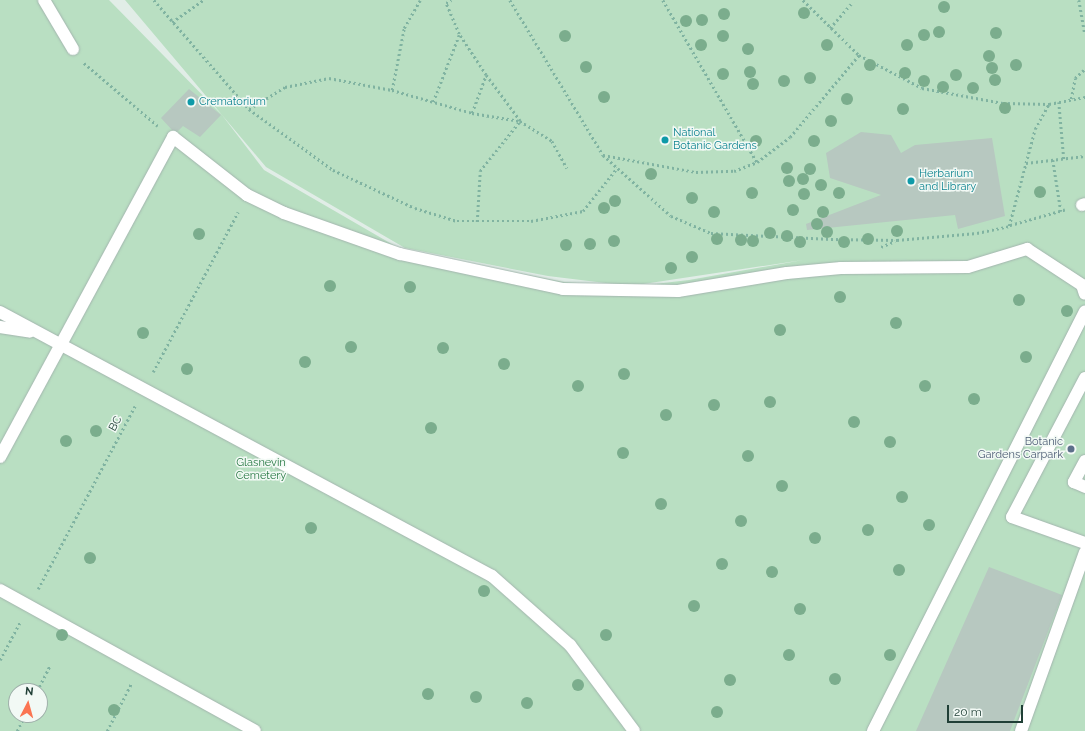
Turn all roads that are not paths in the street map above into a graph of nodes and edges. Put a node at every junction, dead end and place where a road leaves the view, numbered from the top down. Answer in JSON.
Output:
{"nodes":[{"id":1,"x":44,"y":0,"type":"edge"},
{"id":2,"x":73,"y":49,"type":"road end"},
{"id":3,"x":1085,"y":294,"type":"edge"},
{"id":4,"x":1085,"y":311,"type":"edge"},
{"id":5,"x":0,"y":312,"type":"edge"},
{"id":6,"x":0,"y":326,"type":"edge"},
{"id":7,"x":40,"y":333,"type":"junction"},
{"id":8,"x":59,"y":344,"type":"junction"},
{"id":9,"x":1085,"y":378,"type":"edge"},
{"id":10,"x":0,"y":457,"type":"edge"},
{"id":11,"x":1085,"y":461,"type":"edge"},
{"id":12,"x":1085,"y":487,"type":"edge"},
{"id":13,"x":1085,"y":543,"type":"edge"},
{"id":14,"x":1085,"y":552,"type":"edge"},
{"id":15,"x":0,"y":590,"type":"edge"},
{"id":16,"x":255,"y":731,"type":"edge"},
{"id":17,"x":634,"y":731,"type":"edge"},
{"id":18,"x":873,"y":731,"type":"edge"},
{"id":19,"x":1021,"y":731,"type":"edge"}],
"edges":[{"from":1,"to":2,"type":"lane"},
{"from":3,"to":8,"type":"lane"},
{"from":4,"to":18,"type":"lane"},
{"from":5,"to":7,"type":"lane"},
{"from":6,"to":7,"type":"lane"},
{"from":7,"to":8,"type":"lane"},
{"from":8,"to":10,"type":"lane"},
{"from":8,"to":17,"type":"lane"},
{"from":9,"to":13,"type":"lane"},
{"from":11,"to":12,"type":"lane"},
{"from":14,"to":19,"type":"lane"},
{"from":15,"to":16,"type":"lane"}]}
